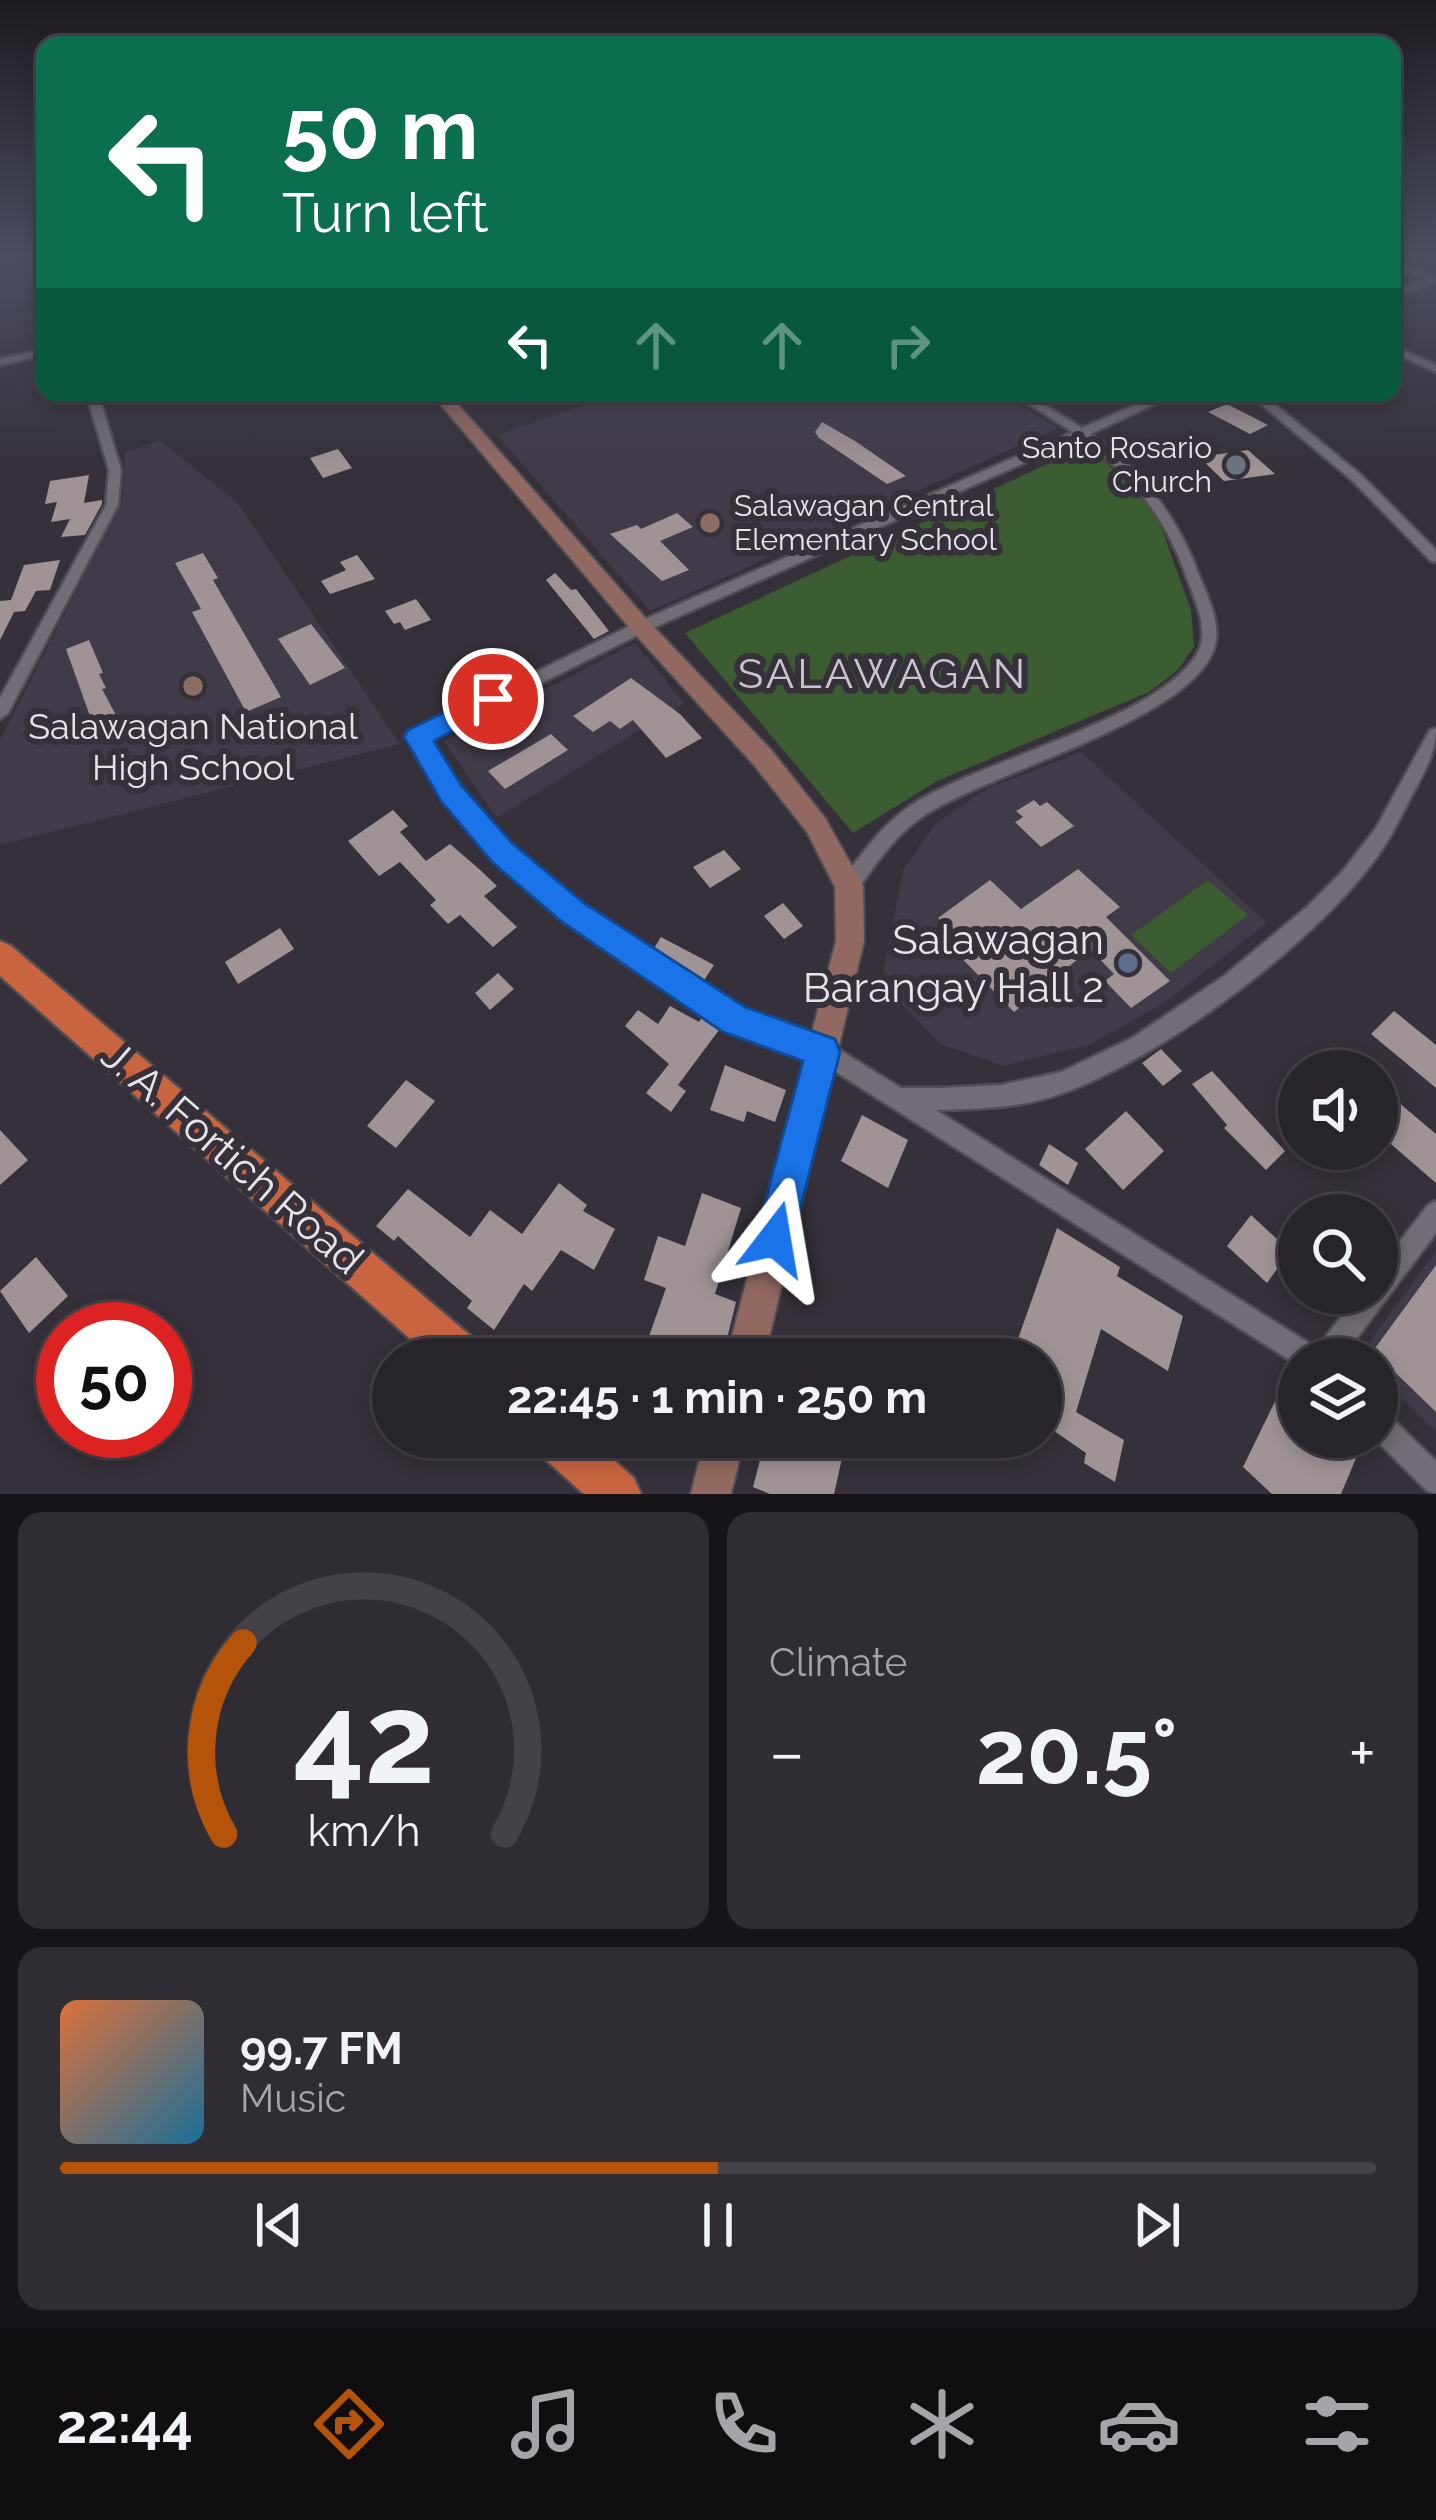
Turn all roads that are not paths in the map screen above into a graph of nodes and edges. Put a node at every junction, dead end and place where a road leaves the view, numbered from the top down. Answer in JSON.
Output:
{"nodes":[{"id":1,"x":1401,"y":352,"type":"edge"},
{"id":2,"x":36,"y":354,"type":"edge"},
{"id":3,"x":0,"y":362,"type":"edge"},
{"id":4,"x":1436,"y":369,"type":"edge"},
{"id":5,"x":95,"y":402,"type":"edge"},
{"id":6,"x":447,"y":402,"type":"edge"},
{"id":7,"x":1032,"y":402,"type":"edge"},
{"id":8,"x":1151,"y":402,"type":"edge"},
{"id":9,"x":1265,"y":402,"type":"edge"},
{"id":10,"x":1082,"y":431,"type":"junction"},
{"id":11,"x":1436,"y":558,"type":"edge"},
{"id":12,"x":641,"y":627,"type":"junction"},
{"id":13,"x":0,"y":713,"type":"edge"},
{"id":14,"x":1436,"y":734,"type":"edge"},
{"id":15,"x":848,"y":886,"type":"junction"},
{"id":16,"x":0,"y":956,"type":"edge"},
{"id":17,"x":823,"y":1052,"type":"junction"},
{"id":18,"x":897,"y":1099,"type":"junction"},
{"id":19,"x":1436,"y":1214,"type":"edge"},
{"id":20,"x":1398,"y":1263,"type":"edge"},
{"id":21,"x":1359,"y":1314,"type":"edge"},
{"id":22,"x":441,"y":1338,"type":"edge"},
{"id":23,"x":750,"y":1338,"type":"edge"},
{"id":24,"x":1278,"y":1338,"type":"edge"},
{"id":25,"x":1341,"y":1338,"type":"edge"},
{"id":26,"x":1398,"y":1443,"type":"edge"},
{"id":27,"x":578,"y":1458,"type":"edge"},
{"id":28,"x":720,"y":1458,"type":"edge"},
{"id":29,"x":1436,"y":1480,"type":"edge"},
{"id":30,"x":618,"y":1494,"type":"edge"},
{"id":31,"x":711,"y":1494,"type":"edge"}],
"edges":[{"from":1,"to":4,"type":"street"},
{"from":2,"to":3,"type":"street"},
{"from":5,"to":13,"type":"street"},
{"from":6,"to":12,"type":"main road"},
{"from":7,"to":10,"type":"street"},
{"from":8,"to":10,"type":"street"},
{"from":9,"to":11,"type":"street"},
{"from":10,"to":12,"type":"street"},
{"from":10,"to":15,"type":"street"},
{"from":12,"to":15,"type":"main road"},
{"from":12,"to":17,"type":"street"},
{"from":14,"to":18,"type":"street"},
{"from":15,"to":17,"type":"main road"},
{"from":16,"to":22,"type":"highway","name":"J. A. Fortich Road"},
{"from":17,"to":18,"type":"street"},
{"from":17,"to":23,"type":"main road"},
{"from":18,"to":24,"type":"street"},
{"from":19,"to":20,"type":"street"},
{"from":21,"to":25,"type":"street"},
{"from":26,"to":29,"type":"street"},
{"from":27,"to":30,"type":"highway"},
{"from":28,"to":31,"type":"main road"}]}
